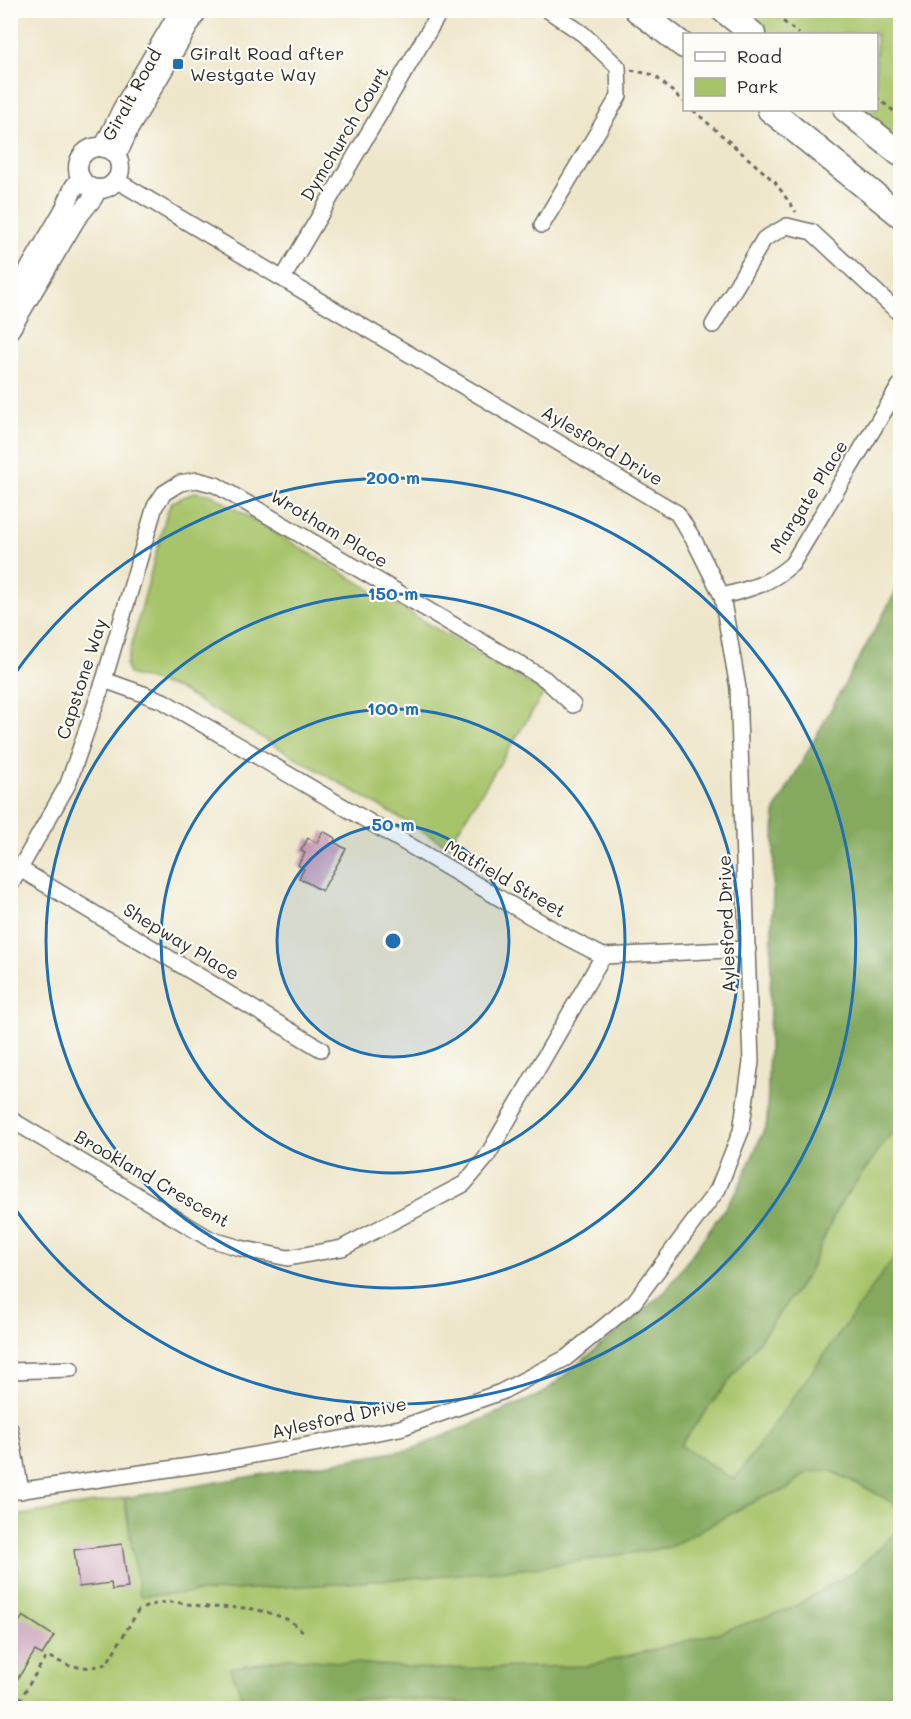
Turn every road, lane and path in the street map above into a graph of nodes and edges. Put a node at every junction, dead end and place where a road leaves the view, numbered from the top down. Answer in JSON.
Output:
{"nodes":[{"id":1,"x":180,"y":10,"type":"edge"},
{"id":2,"x":198,"y":10,"type":"edge"},
{"id":3,"x":441,"y":10,"type":"edge"},
{"id":4,"x":548,"y":10,"type":"edge"},
{"id":5,"x":638,"y":10,"type":"edge"},
{"id":6,"x":723,"y":10,"type":"edge"},
{"id":7,"x":769,"y":10,"type":"edge"},
{"id":8,"x":752,"y":33,"type":"edge"},
{"id":9,"x":798,"y":33,"type":"edge"},
{"id":10,"x":683,"y":45,"type":"edge"},
{"id":11,"x":618,"y":67,"type":"junction"},
{"id":12,"x":878,"y":99,"type":"edge"},
{"id":13,"x":683,"y":101,"type":"edge"},
{"id":14,"x":694,"y":111,"type":"edge"},
{"id":15,"x":771,"y":111,"type":"edge"},
{"id":16,"x":847,"y":111,"type":"edge"},
{"id":17,"x":900,"y":116,"type":"edge"},
{"id":18,"x":109,"y":151,"type":"junction"},
{"id":19,"x":900,"y":153,"type":"edge"},
{"id":20,"x":81,"y":178,"type":"junction"},
{"id":21,"x":116,"y":180,"type":"junction"},
{"id":22,"x":98,"y":189,"type":"junction"},
{"id":23,"x":900,"y":215,"type":"edge"},
{"id":24,"x":542,"y":225,"type":"dead end"},
{"id":25,"x":812,"y":232,"type":"junction"},
{"id":26,"x":283,"y":278,"type":"junction"},
{"id":27,"x":10,"y":302,"type":"edge"},
{"id":28,"x":900,"y":314,"type":"edge"},
{"id":29,"x":713,"y":325,"type":"dead end"},
{"id":30,"x":10,"y":330,"type":"edge"},
{"id":31,"x":900,"y":385,"type":"edge"},
{"id":32,"x":180,"y":483,"type":"joint"},
{"id":33,"x":722,"y":597,"type":"junction"},
{"id":34,"x":104,"y":680,"type":"junction"},
{"id":35,"x":573,"y":705,"type":"dead end"},
{"id":36,"x":20,"y":869,"type":"junction"},
{"id":37,"x":10,"y":886,"type":"edge"},
{"id":38,"x":748,"y":949,"type":"junction"},
{"id":39,"x":603,"y":956,"type":"junction"},
{"id":40,"x":321,"y":1049,"type":"dead end"},
{"id":41,"x":10,"y":1119,"type":"edge"},
{"id":42,"x":71,"y":1369,"type":"dead end"},
{"id":43,"x":10,"y":1371,"type":"edge"},
{"id":44,"x":10,"y":1429,"type":"edge"},
{"id":45,"x":16,"y":1491,"type":"edge"},
{"id":46,"x":304,"y":1632,"type":"dead end"},
{"id":47,"x":15,"y":1708,"type":"edge"}],
"edges":[{"from":1,"to":18,"type":"street","name":"Giralt Road"},
{"from":2,"to":18,"type":"street","name":"Giralt Road"},
{"from":3,"to":26,"type":"street","name":"Dymchurch Court"},
{"from":4,"to":11,"type":"street"},
{"from":5,"to":10,"type":"main road"},
{"from":6,"to":8,"type":"main road"},
{"from":7,"to":9,"type":"path"},
{"from":11,"to":13,"type":"path"},
{"from":11,"to":24,"type":"street"},
{"from":12,"to":17,"type":"path"},
{"from":14,"to":25,"type":"path"},
{"from":15,"to":23,"type":"main road"},
{"from":16,"to":19,"type":"main road"},
{"from":18,"to":20,"type":"street"},
{"from":18,"to":21,"type":"street"},
{"from":20,"to":22,"type":"street"},
{"from":20,"to":27,"type":"street"},
{"from":21,"to":22,"type":"street"},
{"from":21,"to":26,"type":"street","name":"Aylesford Drive"},
{"from":22,"to":30,"type":"street"},
{"from":25,"to":28,"type":"street"},
{"from":25,"to":29,"type":"street"},
{"from":26,"to":33,"type":"street","name":"Aylesford Drive"},
{"from":31,"to":33,"type":"street","name":"Margate Place"},
{"from":32,"to":34,"type":"street","name":"Capstone Way"},
{"from":32,"to":35,"type":"street","name":"Wrotham Place"},
{"from":33,"to":38,"type":"street","name":"Aylesford Drive"},
{"from":34,"to":36,"type":"street","name":"Capstone Way"},
{"from":34,"to":39,"type":"street","name":"Matfield Street"},
{"from":36,"to":37,"type":"street","name":"Capstone Way"},
{"from":36,"to":40,"type":"street","name":"Shepway Place"},
{"from":38,"to":39,"type":"street","name":"Matfield Street"},
{"from":38,"to":45,"type":"street","name":"Aylesford Drive"},
{"from":39,"to":41,"type":"street","name":"Brookland Crescent"},
{"from":42,"to":43,"type":"street"},
{"from":44,"to":45,"type":"street"},
{"from":46,"to":47,"type":"path"}]}
